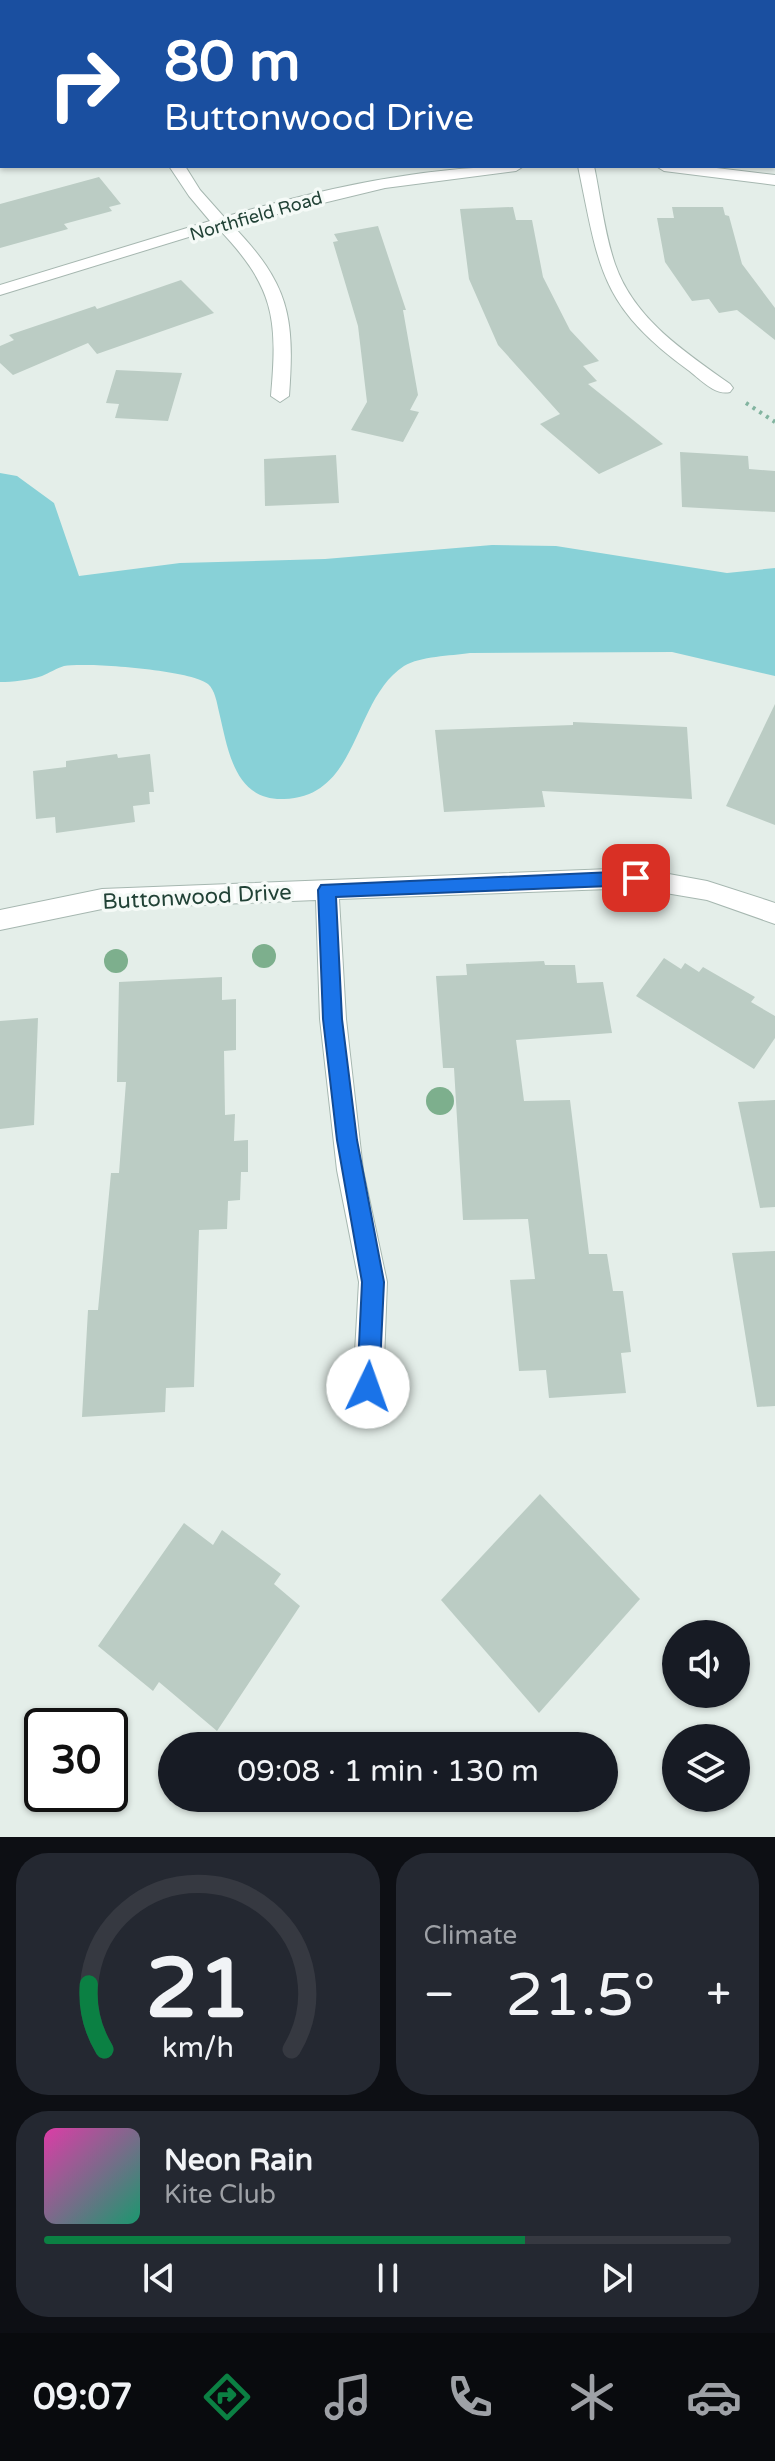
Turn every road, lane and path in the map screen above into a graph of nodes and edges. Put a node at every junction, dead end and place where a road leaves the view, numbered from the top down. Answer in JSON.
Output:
{"nodes":[{"id":1,"x":178,"y":168,"type":"edge"},
{"id":2,"x":490,"y":168,"type":"edge"},
{"id":3,"x":586,"y":168,"type":"edge"},
{"id":4,"x":680,"y":168,"type":"edge"},
{"id":5,"x":775,"y":180,"type":"edge"},
{"id":6,"x":223,"y":224,"type":"junction"},
{"id":7,"x":0,"y":290,"type":"edge"},
{"id":8,"x":724,"y":388,"type":"dead end"},
{"id":9,"x":280,"y":396,"type":"dead end"},
{"id":10,"x":757,"y":411,"type":"dead end"},
{"id":11,"x":775,"y":422,"type":"edge"},
{"id":12,"x":327,"y":890,"type":"junction"},
{"id":13,"x":775,"y":914,"type":"edge"},
{"id":14,"x":0,"y":920,"type":"edge"},
{"id":15,"x":368,"y":1387,"type":"dead end"}],
"edges":[{"from":1,"to":6,"type":"street"},
{"from":2,"to":6,"type":"street","name":"Northfield Road"},
{"from":3,"to":8,"type":"street"},
{"from":4,"to":5,"type":"street"},
{"from":6,"to":7,"type":"street","name":"Northfield Road"},
{"from":6,"to":9,"type":"street"},
{"from":10,"to":11,"type":"path"},
{"from":12,"to":13,"type":"street","name":"Buttonwood Drive"},
{"from":12,"to":14,"type":"street","name":"Buttonwood Drive"},
{"from":12,"to":15,"type":"street"}]}
